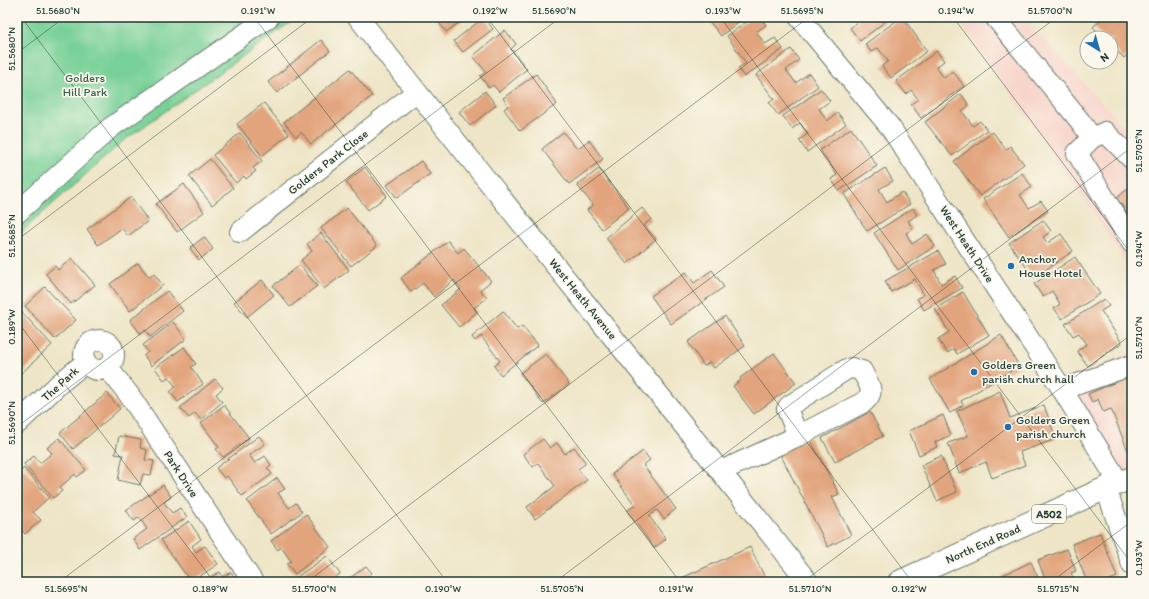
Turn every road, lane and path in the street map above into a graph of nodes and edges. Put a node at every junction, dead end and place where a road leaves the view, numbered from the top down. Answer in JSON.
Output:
{"nodes":[{"id":1,"x":269,"y":17,"type":"edge"},
{"id":2,"x":358,"y":17,"type":"edge"},
{"id":3,"x":799,"y":17,"type":"edge"},
{"id":4,"x":995,"y":17,"type":"edge"},
{"id":5,"x":416,"y":92,"type":"junction"},
{"id":6,"x":1092,"y":138,"type":"junction"},
{"id":7,"x":1132,"y":159,"type":"edge"},
{"id":8,"x":17,"y":214,"type":"edge"},
{"id":9,"x":240,"y":232,"type":"dead end"},
{"id":10,"x":1132,"y":243,"type":"edge"},
{"id":11,"x":1132,"y":365,"type":"edge"},
{"id":12,"x":97,"y":367,"type":"junction"},
{"id":13,"x":1063,"y":391,"type":"junction"},
{"id":14,"x":17,"y":424,"type":"edge"},
{"id":15,"x":798,"y":436,"type":"dead end"},
{"id":16,"x":721,"y":471,"type":"junction"},
{"id":17,"x":1119,"y":483,"type":"edge"},
{"id":18,"x":1132,"y":565,"type":"edge"},
{"id":19,"x":253,"y":582,"type":"edge"},
{"id":20,"x":808,"y":582,"type":"edge"},
{"id":21,"x":899,"y":582,"type":"edge"}],
"edges":[{"from":1,"to":8,"type":"street"},
{"from":2,"to":5,"type":"street","name":"West Heath Avenue"},
{"from":3,"to":13,"type":"street","name":"West Heath Drive"},
{"from":4,"to":6,"type":"street"},
{"from":5,"to":9,"type":"street","name":"Golders Park Close"},
{"from":5,"to":16,"type":"street","name":"West Heath Avenue"},
{"from":6,"to":7,"type":"street"},
{"from":6,"to":10,"type":"street"},
{"from":11,"to":13,"type":"street"},
{"from":12,"to":12,"type":"street","name":"The Park"},
{"from":12,"to":14,"type":"street","name":"The Park"},
{"from":12,"to":19,"type":"street","name":"Park Drive"},
{"from":13,"to":17,"type":"street","name":"West Heath Drive"},
{"from":15,"to":16,"type":"street"},
{"from":16,"to":20,"type":"street","name":"West Heath Avenue"},
{"from":17,"to":18,"type":"street","name":"West Heath Drive"},
{"from":17,"to":21,"type":"main road","name":"North End Road","number":"A502"}]}
